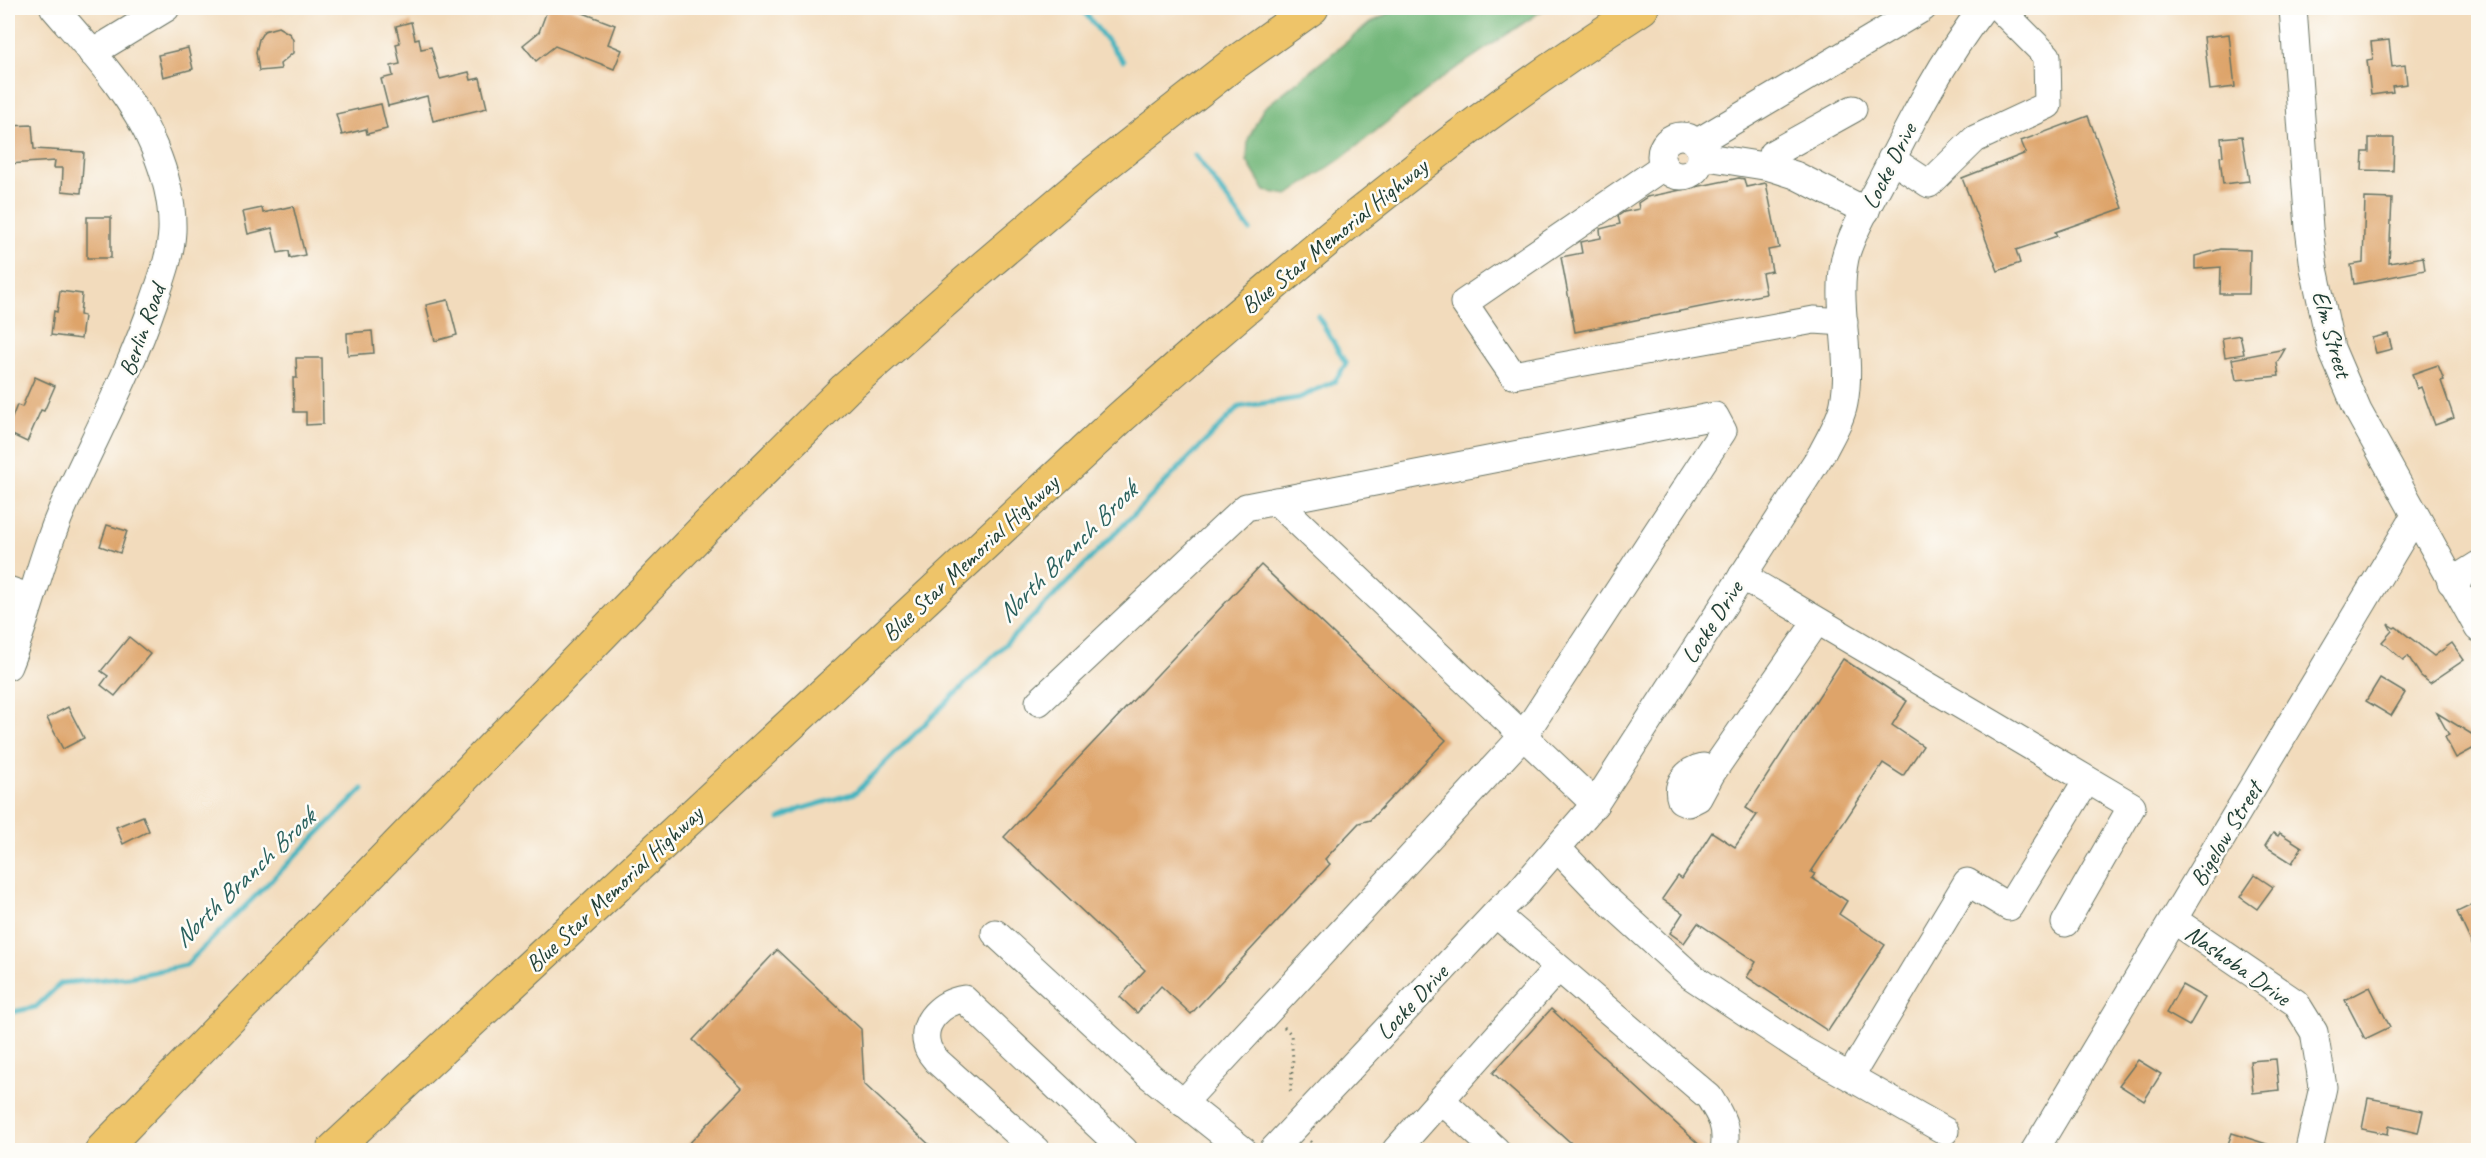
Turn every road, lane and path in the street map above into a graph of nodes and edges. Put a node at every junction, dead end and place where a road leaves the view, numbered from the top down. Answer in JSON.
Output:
{"nodes":[{"id":1,"x":54,"y":8,"type":"edge"},
{"id":2,"x":166,"y":8,"type":"edge"},
{"id":3,"x":1312,"y":8,"type":"edge"},
{"id":4,"x":1642,"y":8,"type":"edge"},
{"id":5,"x":1923,"y":8,"type":"edge"},
{"id":6,"x":1983,"y":8,"type":"edge"},
{"id":7,"x":1999,"y":8,"type":"edge"},
{"id":8,"x":2293,"y":8,"type":"edge"},
{"id":9,"x":92,"y":53,"type":"junction"},
{"id":10,"x":1853,"y":110,"type":"dead end"},
{"id":11,"x":1699,"y":150,"type":"junction"},
{"id":12,"x":1892,"y":159,"type":"junction"},
{"id":13,"x":1770,"y":167,"type":"junction"},
{"id":14,"x":1866,"y":211,"type":"junction"},
{"id":15,"x":1844,"y":322,"type":"junction"},
{"id":16,"x":1276,"y":501,"type":"junction"},
{"id":17,"x":2415,"y":516,"type":"junction"},
{"id":18,"x":2478,"y":565,"type":"edge"},
{"id":19,"x":1742,"y":576,"type":"junction"},
{"id":20,"x":2451,"y":582,"type":"junction"},
{"id":21,"x":19,"y":594,"type":"edge"},
{"id":22,"x":1817,"y":621,"type":"junction"},
{"id":23,"x":2478,"y":628,"type":"edge"},
{"id":24,"x":8,"y":666,"type":"edge"},
{"id":25,"x":1039,"y":702,"type":"dead end"},
{"id":26,"x":1524,"y":735,"type":"junction"},
{"id":27,"x":1711,"y":774,"type":"dead end"},
{"id":28,"x":2087,"y":780,"type":"junction"},
{"id":29,"x":1594,"y":804,"type":"junction"},
{"id":30,"x":1557,"y":848,"type":"junction"},
{"id":31,"x":1496,"y":914,"type":"junction"},
{"id":32,"x":2174,"y":920,"type":"junction"},
{"id":33,"x":2065,"y":923,"type":"dead end"},
{"id":34,"x":995,"y":933,"type":"dead end"},
{"id":35,"x":1558,"y":968,"type":"junction"},
{"id":36,"x":1291,"y":1034,"type":"dead end"},
{"id":37,"x":1851,"y":1075,"type":"junction"},
{"id":38,"x":1290,"y":1095,"type":"dead end"},
{"id":39,"x":1441,"y":1100,"type":"junction"},
{"id":40,"x":1183,"y":1103,"type":"junction"},
{"id":41,"x":1945,"y":1131,"type":"dead end"},
{"id":42,"x":1310,"y":1141,"type":"dead end"},
{"id":43,"x":102,"y":1150,"type":"edge"},
{"id":44,"x":333,"y":1150,"type":"edge"},
{"id":45,"x":1036,"y":1150,"type":"edge"},
{"id":46,"x":1124,"y":1150,"type":"edge"},
{"id":47,"x":1243,"y":1150,"type":"edge"},
{"id":48,"x":1273,"y":1150,"type":"edge"},
{"id":49,"x":1320,"y":1150,"type":"edge"},
{"id":50,"x":1396,"y":1150,"type":"edge"},
{"id":51,"x":1496,"y":1150,"type":"edge"},
{"id":52,"x":1724,"y":1150,"type":"edge"},
{"id":53,"x":2034,"y":1150,"type":"edge"},
{"id":54,"x":2309,"y":1150,"type":"edge"}],
"edges":[{"from":1,"to":9,"type":"street","name":"Berlin Road"},
{"from":2,"to":9,"type":"street"},
{"from":3,"to":43,"type":"highway"},
{"from":4,"to":44,"type":"highway","name":"Blue Star Memorial Highway"},
{"from":5,"to":11,"type":"street"},
{"from":6,"to":12,"type":"street","name":"Locke Drive"},
{"from":7,"to":12,"type":"street"},
{"from":8,"to":17,"type":"street","name":"Elm Street"},
{"from":9,"to":21,"type":"street","name":"Berlin Road"},
{"from":10,"to":13,"type":"street"},
{"from":11,"to":13,"type":"street"},
{"from":11,"to":15,"type":"street"},
{"from":12,"to":14,"type":"street","name":"Locke Drive"},
{"from":13,"to":14,"type":"street"},
{"from":14,"to":15,"type":"street","name":"Locke Drive"},
{"from":15,"to":19,"type":"street","name":"Locke Drive"},
{"from":16,"to":25,"type":"street"},
{"from":16,"to":26,"type":"street"},
{"from":16,"to":26,"type":"street"},
{"from":17,"to":20,"type":"street","name":"Elm Street"},
{"from":17,"to":32,"type":"street","name":"Bigelow Street"},
{"from":18,"to":20,"type":"street"},
{"from":19,"to":22,"type":"street"},
{"from":19,"to":29,"type":"street","name":"Locke Drive"},
{"from":20,"to":23,"type":"street","name":"Elm Street"},
{"from":21,"to":24,"type":"street","name":"Berlin Road"},
{"from":22,"to":27,"type":"street"},
{"from":22,"to":28,"type":"street"},
{"from":26,"to":29,"type":"street"},
{"from":26,"to":40,"type":"street"},
{"from":28,"to":33,"type":"street"},
{"from":28,"to":37,"type":"street"},
{"from":29,"to":30,"type":"street","name":"Locke Drive"},
{"from":30,"to":31,"type":"street","name":"Locke Drive"},
{"from":30,"to":37,"type":"street"},
{"from":31,"to":35,"type":"street"},
{"from":31,"to":48,"type":"street","name":"Locke Drive"},
{"from":32,"to":53,"type":"street","name":"Bigelow Street"},
{"from":32,"to":54,"type":"street","name":"Nashoba Drive"},
{"from":34,"to":40,"type":"street"},
{"from":35,"to":39,"type":"street"},
{"from":35,"to":52,"type":"street"},
{"from":36,"to":38,"type":"path"},
{"from":37,"to":41,"type":"street"},
{"from":39,"to":50,"type":"street"},
{"from":39,"to":51,"type":"street"},
{"from":40,"to":47,"type":"street"},
{"from":42,"to":49,"type":"path"},
{"from":45,"to":46,"type":"street"}]}
